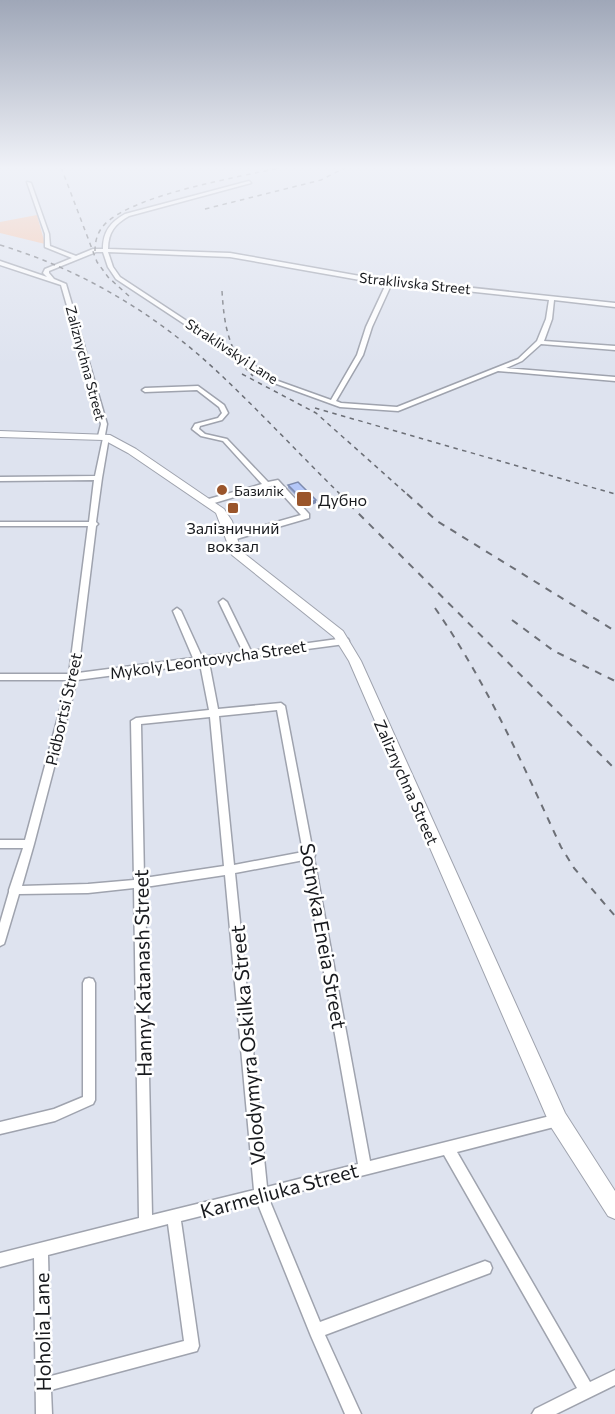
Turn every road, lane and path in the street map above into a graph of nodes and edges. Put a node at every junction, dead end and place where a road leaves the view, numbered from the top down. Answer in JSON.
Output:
{"nodes":[{"id":1,"x":47,"y":233,"type":"edge"},
{"id":2,"x":110,"y":233,"type":"edge"},
{"id":3,"x":106,"y":250,"type":"junction"},
{"id":4,"x":74,"y":257,"type":"junction"},
{"id":5,"x":0,"y":263,"type":"edge"},
{"id":6,"x":52,"y":279,"type":"junction"},
{"id":7,"x":390,"y":281,"type":"junction"},
{"id":8,"x":552,"y":298,"type":"junction"},
{"id":9,"x":615,"y":305,"type":"edge"},
{"id":10,"x":540,"y":342,"type":"junction"},
{"id":11,"x":615,"y":348,"type":"edge"},
{"id":12,"x":496,"y":369,"type":"junction"},
{"id":13,"x":615,"y":379,"type":"edge"},
{"id":14,"x":145,"y":390,"type":"dead end"},
{"id":15,"x":332,"y":403,"type":"junction"},
{"id":16,"x":0,"y":434,"type":"edge"},
{"id":17,"x":104,"y":436,"type":"junction"},
{"id":18,"x":98,"y":478,"type":"junction"},
{"id":19,"x":0,"y":479,"type":"edge"},
{"id":20,"x":266,"y":484,"type":"junction"},
{"id":21,"x":208,"y":502,"type":"junction"},
{"id":22,"x":0,"y":524,"type":"edge"},
{"id":23,"x":94,"y":524,"type":"junction"},
{"id":24,"x":230,"y":538,"type":"junction"},
{"id":25,"x":223,"y":602,"type":"dead end"},
{"id":26,"x":177,"y":611,"type":"dead end"},
{"id":27,"x":345,"y":641,"type":"junction"},
{"id":28,"x":248,"y":653,"type":"junction"},
{"id":29,"x":202,"y":660,"type":"junction"},
{"id":30,"x":0,"y":677,"type":"edge"},
{"id":31,"x":73,"y":677,"type":"junction"},
{"id":32,"x":214,"y":713,"type":"junction"},
{"id":33,"x":0,"y":844,"type":"edge"},
{"id":34,"x":29,"y":844,"type":"junction"},
{"id":35,"x":310,"y":855,"type":"junction"},
{"id":36,"x":230,"y":870,"type":"junction"},
{"id":37,"x":141,"y":881,"type":"junction"},
{"id":38,"x":14,"y":890,"type":"junction"},
{"id":39,"x":0,"y":941,"type":"edge"},
{"id":40,"x":89,"y":983,"type":"dead end"},
{"id":41,"x":558,"y":1120,"type":"junction"},
{"id":42,"x":0,"y":1128,"type":"edge"},
{"id":43,"x":447,"y":1147,"type":"junction"},
{"id":44,"x":365,"y":1167,"type":"junction"},
{"id":45,"x":261,"y":1196,"type":"junction"},
{"id":46,"x":615,"y":1209,"type":"edge"},
{"id":47,"x":174,"y":1217,"type":"junction"},
{"id":48,"x":146,"y":1224,"type":"junction"},
{"id":49,"x":41,"y":1250,"type":"junction"},
{"id":50,"x":0,"y":1260,"type":"edge"},
{"id":51,"x":485,"y":1268,"type":"dead end"},
{"id":52,"x":316,"y":1331,"type":"junction"},
{"id":53,"x":615,"y":1377,"type":"edge"},
{"id":54,"x":43,"y":1385,"type":"junction"},
{"id":55,"x":587,"y":1391,"type":"junction"},
{"id":56,"x":44,"y":1414,"type":"edge"},
{"id":57,"x":353,"y":1414,"type":"edge"},
{"id":58,"x":540,"y":1414,"type":"edge"}],
"edges":[{"from":1,"to":4,"type":"street"},
{"from":2,"to":3,"type":"street"},
{"from":3,"to":4,"type":"street","name":"Straklivska Street"},
{"from":3,"to":7,"type":"street","name":"Straklivska Street"},
{"from":3,"to":15,"type":"street","name":"Straklivskyi Lane"},
{"from":4,"to":6,"type":"street","name":"Straklivska Street"},
{"from":5,"to":6,"type":"street"},
{"from":6,"to":17,"type":"street","name":"Zaliznychna Street"},
{"from":7,"to":8,"type":"street","name":"Straklivska Street"},
{"from":7,"to":15,"type":"street"},
{"from":8,"to":9,"type":"street","name":"Straklivska Street"},
{"from":8,"to":10,"type":"street"},
{"from":10,"to":11,"type":"street"},
{"from":10,"to":12,"type":"street","name":"Straklivskyi Lane"},
{"from":12,"to":13,"type":"street"},
{"from":12,"to":15,"type":"street","name":"Straklivskyi Lane"},
{"from":14,"to":20,"type":"street"},
{"from":16,"to":17,"type":"main road"},
{"from":17,"to":18,"type":"street","name":"Pidbortsi Street"},
{"from":17,"to":21,"type":"main road","name":"Zaliznychna Street"},
{"from":18,"to":19,"type":"street"},
{"from":18,"to":23,"type":"street","name":"Pidbortsi Street"},
{"from":20,"to":21,"type":"street"},
{"from":20,"to":24,"type":"street"},
{"from":21,"to":24,"type":"main road","name":"Zaliznychna Street"},
{"from":22,"to":23,"type":"street"},
{"from":23,"to":31,"type":"street","name":"Pidbortsi Street"},
{"from":24,"to":27,"type":"main road","name":"Zaliznychna Street"},
{"from":25,"to":28,"type":"street"},
{"from":26,"to":29,"type":"street","name":"Volodymyra Oskilka Street"},
{"from":27,"to":28,"type":"street","name":"Mykoly Leontovycha Street"},
{"from":27,"to":41,"type":"main road","name":"Zaliznychna Street"},
{"from":28,"to":29,"type":"street","name":"Mykoly Leontovycha Street"},
{"from":29,"to":31,"type":"street","name":"Mykoly Leontovycha Street"},
{"from":29,"to":32,"type":"street","name":"Volodymyra Oskilka Street"},
{"from":30,"to":31,"type":"street","name":"Mykoly Leontovycha Street"},
{"from":31,"to":34,"type":"street","name":"Pidbortsi Street"},
{"from":32,"to":35,"type":"street","name":"Sotnyka Eneia Street"},
{"from":32,"to":36,"type":"street","name":"Volodymyra Oskilka Street"},
{"from":32,"to":37,"type":"street","name":"Hanny Katanash Street"},
{"from":33,"to":34,"type":"street"},
{"from":34,"to":38,"type":"street","name":"Pidbortsi Street"},
{"from":35,"to":36,"type":"street"},
{"from":35,"to":44,"type":"street","name":"Sotnyka Eneia Street"},
{"from":36,"to":37,"type":"street"},
{"from":36,"to":45,"type":"street","name":"Volodymyra Oskilka Street"},
{"from":37,"to":38,"type":"street"},
{"from":37,"to":48,"type":"street","name":"Hanny Katanash Street"},
{"from":38,"to":39,"type":"street","name":"Pidbortsi Street"},
{"from":40,"to":42,"type":"street"},
{"from":41,"to":43,"type":"street","name":"Karmeliuka Street"},
{"from":41,"to":46,"type":"main road","name":"Zaliznychna Street"},
{"from":43,"to":44,"type":"street","name":"Karmeliuka Street"},
{"from":43,"to":55,"type":"street"},
{"from":44,"to":45,"type":"street","name":"Karmeliuka Street"},
{"from":45,"to":47,"type":"street","name":"Karmeliuka Street"},
{"from":45,"to":52,"type":"street","name":"Volodymyra Oskilka Street"},
{"from":47,"to":48,"type":"street","name":"Karmeliuka Street"},
{"from":47,"to":54,"type":"street"},
{"from":48,"to":49,"type":"street","name":"Karmeliuka Street"},
{"from":49,"to":50,"type":"street","name":"Karmeliuka Street"},
{"from":49,"to":54,"type":"street","name":"Hoholia Lane"},
{"from":51,"to":52,"type":"street"},
{"from":52,"to":57,"type":"street","name":"Volodymyra Oskilka Street"},
{"from":53,"to":55,"type":"street"},
{"from":54,"to":56,"type":"street","name":"Hoholia Lane"},
{"from":55,"to":58,"type":"street"}]}
